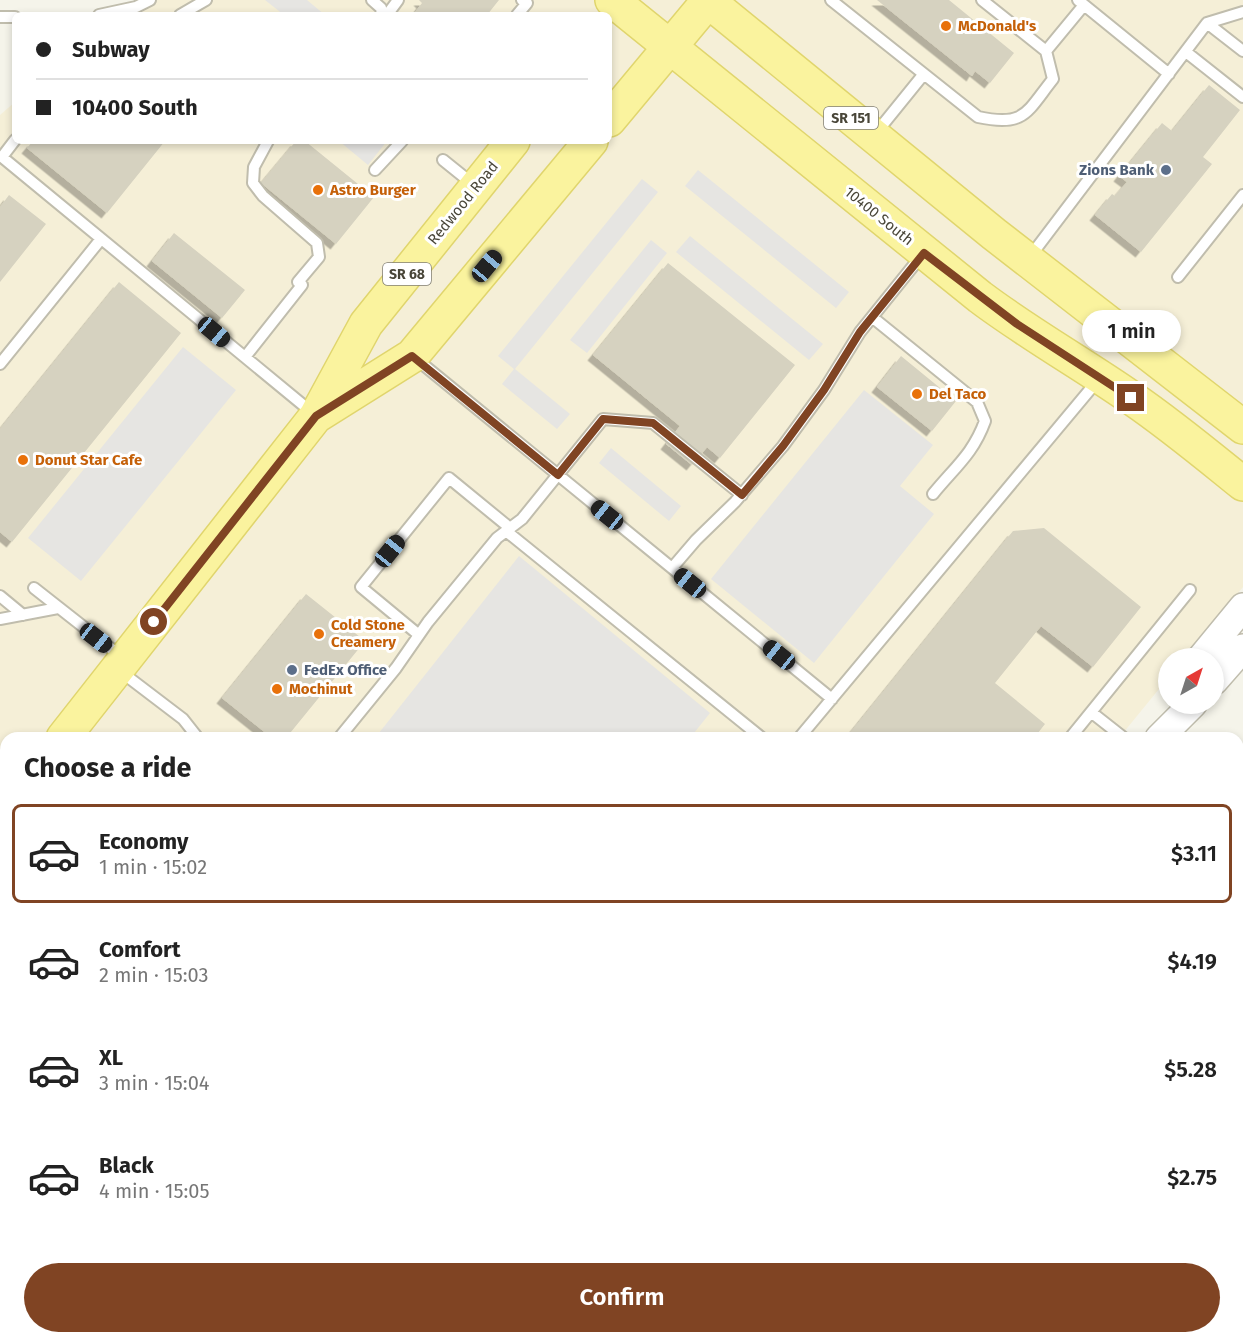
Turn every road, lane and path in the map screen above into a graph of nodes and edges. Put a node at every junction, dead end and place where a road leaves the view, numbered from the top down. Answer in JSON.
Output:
{"nodes":[{"id":1,"x":150,"y":0,"type":"edge"},
{"id":2,"x":206,"y":0,"type":"edge"},
{"id":3,"x":372,"y":0,"type":"edge"},
{"id":4,"x":522,"y":0,"type":"edge"},
{"id":5,"x":708,"y":0,"type":"edge"},
{"id":6,"x":831,"y":0,"type":"edge"},
{"id":7,"x":982,"y":0,"type":"edge"},
{"id":8,"x":1081,"y":2,"type":"edge"},
{"id":9,"x":617,"y":7,"type":"edge"},
{"id":10,"x":113,"y":12,"type":"edge"},
{"id":11,"x":185,"y":12,"type":"edge"},
{"id":12,"x":382,"y":12,"type":"edge"},
{"id":13,"x":520,"y":12,"type":"edge"},
{"id":14,"x":1243,"y":12,"type":"edge"},
{"id":15,"x":1208,"y":23,"type":"junction"},
{"id":16,"x":670,"y":46,"type":"junction"},
{"id":17,"x":1046,"y":51,"type":"junction"},
{"id":18,"x":1243,"y":51,"type":"edge"},
{"id":19,"x":1185,"y":52,"type":"junction"},
{"id":20,"x":1169,"y":74,"type":"junction"},
{"id":21,"x":923,"y":75,"type":"junction"},
{"id":22,"x":1243,"y":97,"type":"edge"},
{"id":23,"x":612,"y":116,"type":"edge"},
{"id":24,"x":874,"y":136,"type":"junction"},
{"id":25,"x":12,"y":144,"type":"edge"},
{"id":26,"x":266,"y":144,"type":"edge"},
{"id":27,"x":399,"y":144,"type":"edge"},
{"id":28,"x":511,"y":144,"type":"edge"},
{"id":29,"x":589,"y":144,"type":"edge"},
{"id":30,"x":443,"y":160,"type":"dead end"},
{"id":31,"x":375,"y":170,"type":"dead end"},
{"id":32,"x":476,"y":187,"type":"junction"},
{"id":33,"x":1243,"y":195,"type":"edge"},
{"id":34,"x":101,"y":239,"type":"junction"},
{"id":35,"x":924,"y":253,"type":"junction"},
{"id":36,"x":1028,"y":260,"type":"junction"},
{"id":37,"x":1178,"y":277,"type":"dead end"},
{"id":38,"x":872,"y":317,"type":"junction"},
{"id":39,"x":412,"y":356,"type":"junction"},
{"id":40,"x":245,"y":357,"type":"junction"},
{"id":41,"x":0,"y":364,"type":"edge"},
{"id":42,"x":1100,"y":378,"type":"junction"},
{"id":43,"x":316,"y":416,"type":"junction"},
{"id":44,"x":1243,"y":427,"type":"edge"},
{"id":45,"x":558,"y":475,"type":"junction"},
{"id":46,"x":1243,"y":484,"type":"edge"},
{"id":47,"x":933,"y":494,"type":"dead end"},
{"id":48,"x":742,"y":495,"type":"junction"},
{"id":49,"x":508,"y":529,"type":"junction"},
{"id":50,"x":672,"y":568,"type":"junction"},
{"id":51,"x":34,"y":588,"type":"dead end"},
{"id":52,"x":1190,"y":590,"type":"dead end"},
{"id":53,"x":0,"y":596,"type":"edge"},
{"id":54,"x":1243,"y":607,"type":"edge"},
{"id":55,"x":58,"y":608,"type":"junction"},
{"id":56,"x":23,"y":615,"type":"junction"},
{"id":57,"x":0,"y":619,"type":"edge"},
{"id":58,"x":419,"y":635,"type":"junction"},
{"id":59,"x":1209,"y":648,"type":"edge"},
{"id":60,"x":1243,"y":648,"type":"edge"},
{"id":61,"x":121,"y":664,"type":"junction"},
{"id":62,"x":1224,"y":670,"type":"edge"},
{"id":63,"x":832,"y":699,"type":"junction"},
{"id":64,"x":1091,"y":712,"type":"junction"},
{"id":65,"x":1164,"y":714,"type":"edge"},
{"id":66,"x":1183,"y":714,"type":"edge"},
{"id":67,"x":68,"y":732,"type":"edge"},
{"id":68,"x":193,"y":732,"type":"edge"},
{"id":69,"x":344,"y":732,"type":"edge"},
{"id":70,"x":755,"y":732,"type":"edge"},
{"id":71,"x":804,"y":732,"type":"edge"},
{"id":72,"x":1075,"y":732,"type":"edge"},
{"id":73,"x":1116,"y":732,"type":"edge"},
{"id":74,"x":1154,"y":732,"type":"edge"},
{"id":75,"x":1165,"y":732,"type":"edge"}],
"edges":[{"from":1,"to":10,"type":"lane"},
{"from":2,"to":11,"type":"lane"},
{"from":3,"to":12,"type":"lane"},
{"from":4,"to":13,"type":"lane"},
{"from":5,"to":16,"type":"main road"},
{"from":5,"to":24,"type":"main road","number":"SR 151"},
{"from":6,"to":21,"type":"lane"},
{"from":7,"to":17,"type":"lane"},
{"from":8,"to":17,"type":"lane"},
{"from":8,"to":20,"type":"lane"},
{"from":9,"to":16,"type":"main road","name":"10400 South"},
{"from":14,"to":15,"type":"lane"},
{"from":15,"to":18,"type":"lane"},
{"from":15,"to":19,"type":"lane"},
{"from":16,"to":23,"type":"main road"},
{"from":16,"to":35,"type":"main road","name":"10400 South"},
{"from":17,"to":21,"type":"lane"},
{"from":19,"to":20,"type":"lane"},
{"from":19,"to":22,"type":"lane"},
{"from":20,"to":36,"type":"lane"},
{"from":21,"to":24,"type":"lane"},
{"from":24,"to":36,"type":"main road","number":"SR 151"},
{"from":25,"to":34,"type":"lane"},
{"from":26,"to":40,"type":"lane"},
{"from":27,"to":31,"type":"lane"},
{"from":28,"to":32,"type":"main road","name":"Redwood Road","number":"SR 68"},
{"from":29,"to":39,"type":"main road","name":"Redwood Road","number":"SR 68"},
{"from":30,"to":32,"type":"lane"},
{"from":32,"to":43,"type":"main road","name":"Redwood Road","number":"SR 68"},
{"from":33,"to":37,"type":"lane"},
{"from":34,"to":40,"type":"lane"},
{"from":34,"to":41,"type":"lane"},
{"from":35,"to":38,"type":"lane"},
{"from":35,"to":42,"type":"main road","name":"10400 South"},
{"from":36,"to":44,"type":"main road","number":"SR 151"},
{"from":38,"to":47,"type":"lane"},
{"from":38,"to":48,"type":"lane"},
{"from":39,"to":43,"type":"main road","name":"Redwood Road","number":"SR 68"},
{"from":39,"to":45,"type":"lane"},
{"from":40,"to":43,"type":"lane"},
{"from":42,"to":46,"type":"main road","name":"10400 South"},
{"from":42,"to":63,"type":"lane"},
{"from":43,"to":61,"type":"main road","name":"Redwood Road","number":"SR 68"},
{"from":45,"to":48,"type":"lane"},
{"from":45,"to":49,"type":"lane"},
{"from":45,"to":50,"type":"lane"},
{"from":48,"to":50,"type":"lane"},
{"from":49,"to":58,"type":"lane"},
{"from":49,"to":58,"type":"lane"},
{"from":49,"to":70,"type":"lane"},
{"from":50,"to":63,"type":"lane"},
{"from":51,"to":55,"type":"lane"},
{"from":52,"to":64,"type":"lane"},
{"from":53,"to":56,"type":"lane"},
{"from":54,"to":59,"type":"street"},
{"from":55,"to":56,"type":"lane"},
{"from":55,"to":61,"type":"lane"},
{"from":56,"to":57,"type":"lane"},
{"from":58,"to":69,"type":"lane"},
{"from":60,"to":62,"type":"street"},
{"from":61,"to":67,"type":"main road","name":"Redwood Road","number":"SR 68"},
{"from":61,"to":68,"type":"lane"},
{"from":63,"to":71,"type":"lane"},
{"from":64,"to":72,"type":"lane"},
{"from":64,"to":73,"type":"lane"},
{"from":65,"to":74,"type":"street"},
{"from":66,"to":75,"type":"street"}]}
